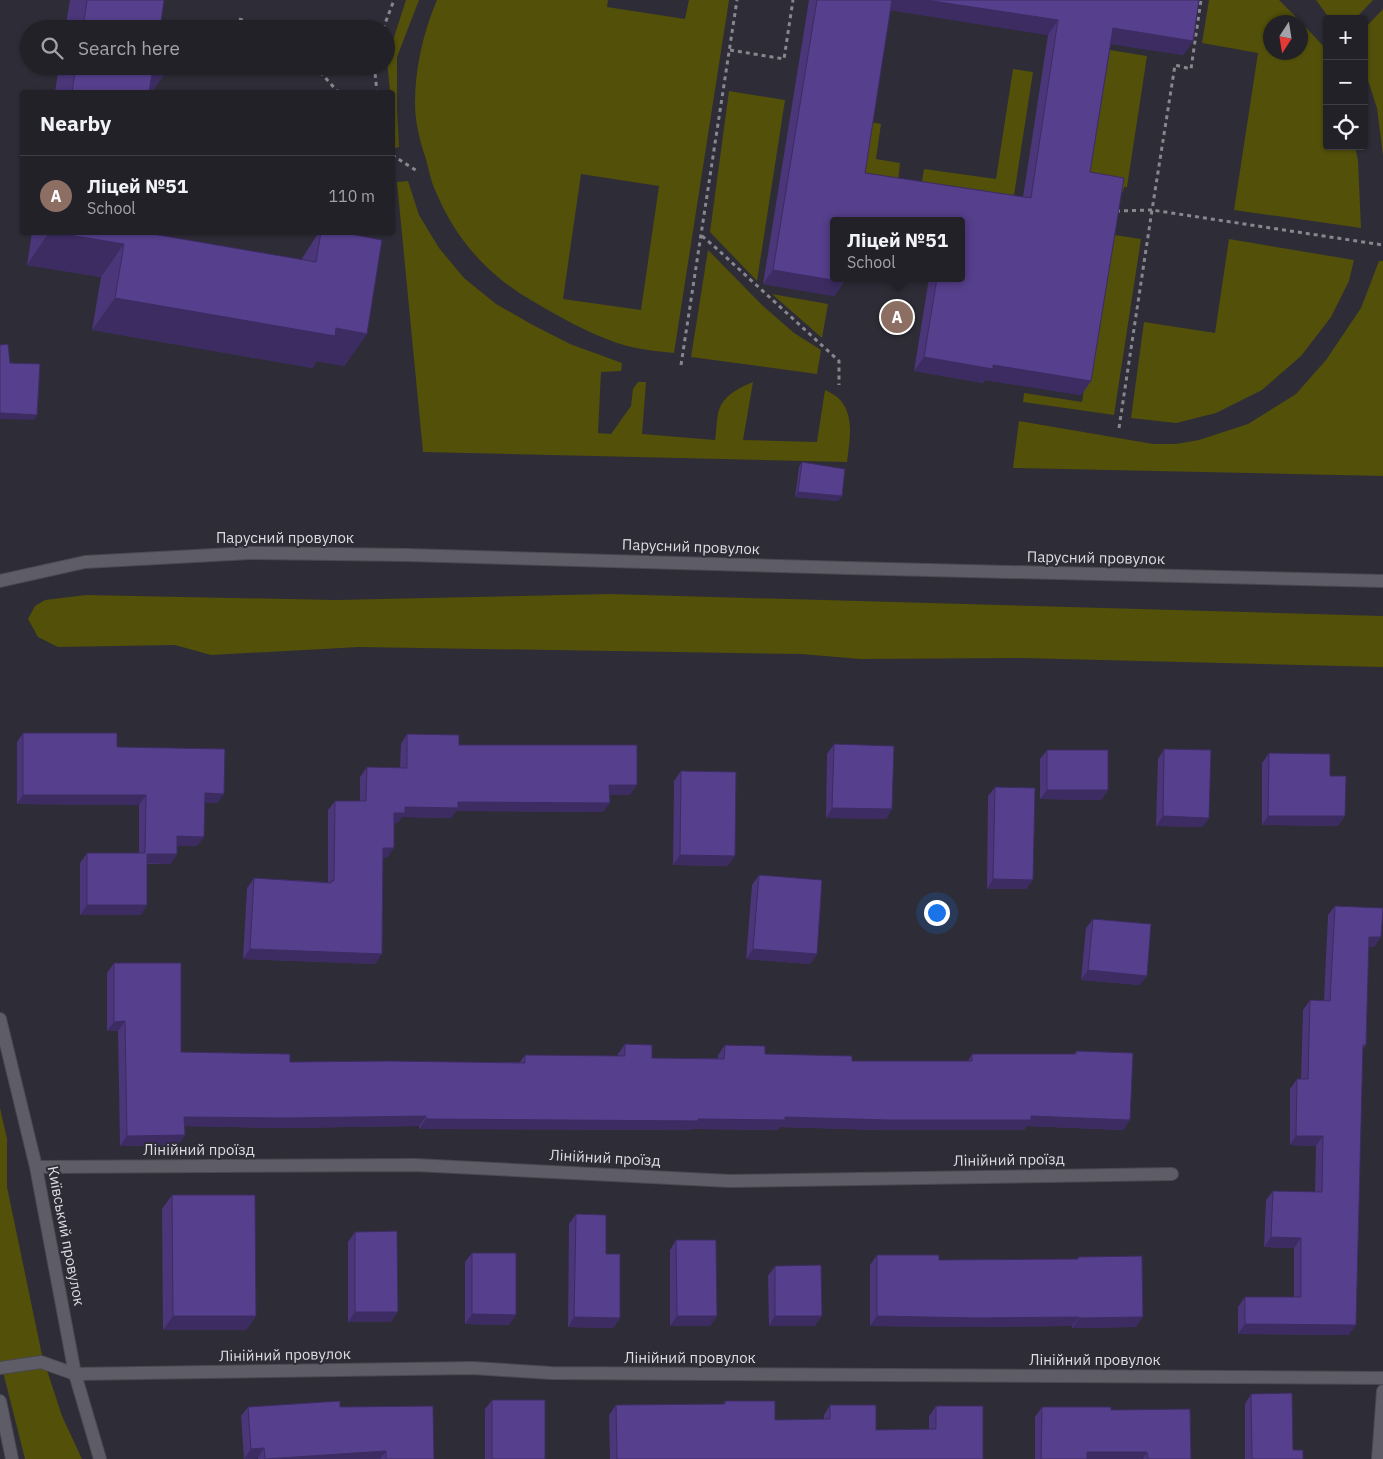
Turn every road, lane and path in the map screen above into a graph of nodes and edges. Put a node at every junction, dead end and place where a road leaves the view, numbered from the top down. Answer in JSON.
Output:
{"nodes":[{"id":1,"x":394,"y":0,"type":"edge"},
{"id":2,"x":737,"y":0,"type":"edge"},
{"id":3,"x":793,"y":0,"type":"edge"},
{"id":4,"x":1201,"y":0,"type":"edge"},
{"id":5,"x":239,"y":19,"type":"dead end"},
{"id":6,"x":242,"y":20,"type":"edge"},
{"id":7,"x":386,"y":20,"type":"edge"},
{"id":8,"x":730,"y":50,"type":"junction"},
{"id":9,"x":324,"y":75,"type":"edge"},
{"id":10,"x":375,"y":75,"type":"edge"},
{"id":11,"x":336,"y":90,"type":"edge"},
{"id":12,"x":377,"y":90,"type":"edge"},
{"id":13,"x":395,"y":156,"type":"edge"},
{"id":14,"x":417,"y":171,"type":"dead end"},
{"id":15,"x":1152,"y":210,"type":"junction"},
{"id":16,"x":1111,"y":211,"type":"edge"},
{"id":17,"x":701,"y":235,"type":"junction"},
{"id":18,"x":1383,"y":245,"type":"edge"},
{"id":19,"x":681,"y":365,"type":"dead end"},
{"id":20,"x":838,"y":385,"type":"dead end"},
{"id":21,"x":1119,"y":428,"type":"dead end"},
{"id":22,"x":0,"y":581,"type":"edge"},
{"id":23,"x":1383,"y":581,"type":"edge"},
{"id":24,"x":0,"y":1019,"type":"edge"},
{"id":25,"x":36,"y":1167,"type":"junction"},
{"id":26,"x":1172,"y":1174,"type":"dead end"},
{"id":27,"x":0,"y":1368,"type":"edge"},
{"id":28,"x":75,"y":1374,"type":"junction"},
{"id":29,"x":1383,"y":1378,"type":"edge"},
{"id":30,"x":1383,"y":1391,"type":"edge"},
{"id":31,"x":0,"y":1401,"type":"edge"},
{"id":32,"x":12,"y":1459,"type":"edge"},
{"id":33,"x":100,"y":1459,"type":"edge"},
{"id":34,"x":1378,"y":1459,"type":"edge"}],
"edges":[{"from":1,"to":7,"type":"path"},
{"from":2,"to":8,"type":"path"},
{"from":3,"to":8,"type":"path"},
{"from":4,"to":15,"type":"path"},
{"from":5,"to":6,"type":"path"},
{"from":8,"to":17,"type":"path"},
{"from":9,"to":11,"type":"path"},
{"from":10,"to":12,"type":"path"},
{"from":13,"to":14,"type":"path"},
{"from":15,"to":16,"type":"path"},
{"from":15,"to":18,"type":"path"},
{"from":15,"to":21,"type":"path"},
{"from":17,"to":19,"type":"path"},
{"from":17,"to":20,"type":"path"},
{"from":22,"to":23,"type":"street","name":"Парусний провулок"},
{"from":24,"to":25,"type":"street","name":"Київський провулок"},
{"from":25,"to":26,"type":"street","name":"Лінійний проїзд"},
{"from":25,"to":28,"type":"street","name":"Київський провулок"},
{"from":27,"to":28,"type":"street","name":"Лінійний провулок"},
{"from":28,"to":29,"type":"street","name":"Лінійний провулок"},
{"from":28,"to":33,"type":"street","name":"Київський провулок"},
{"from":30,"to":34,"type":"street"},
{"from":31,"to":32,"type":"street"}]}
